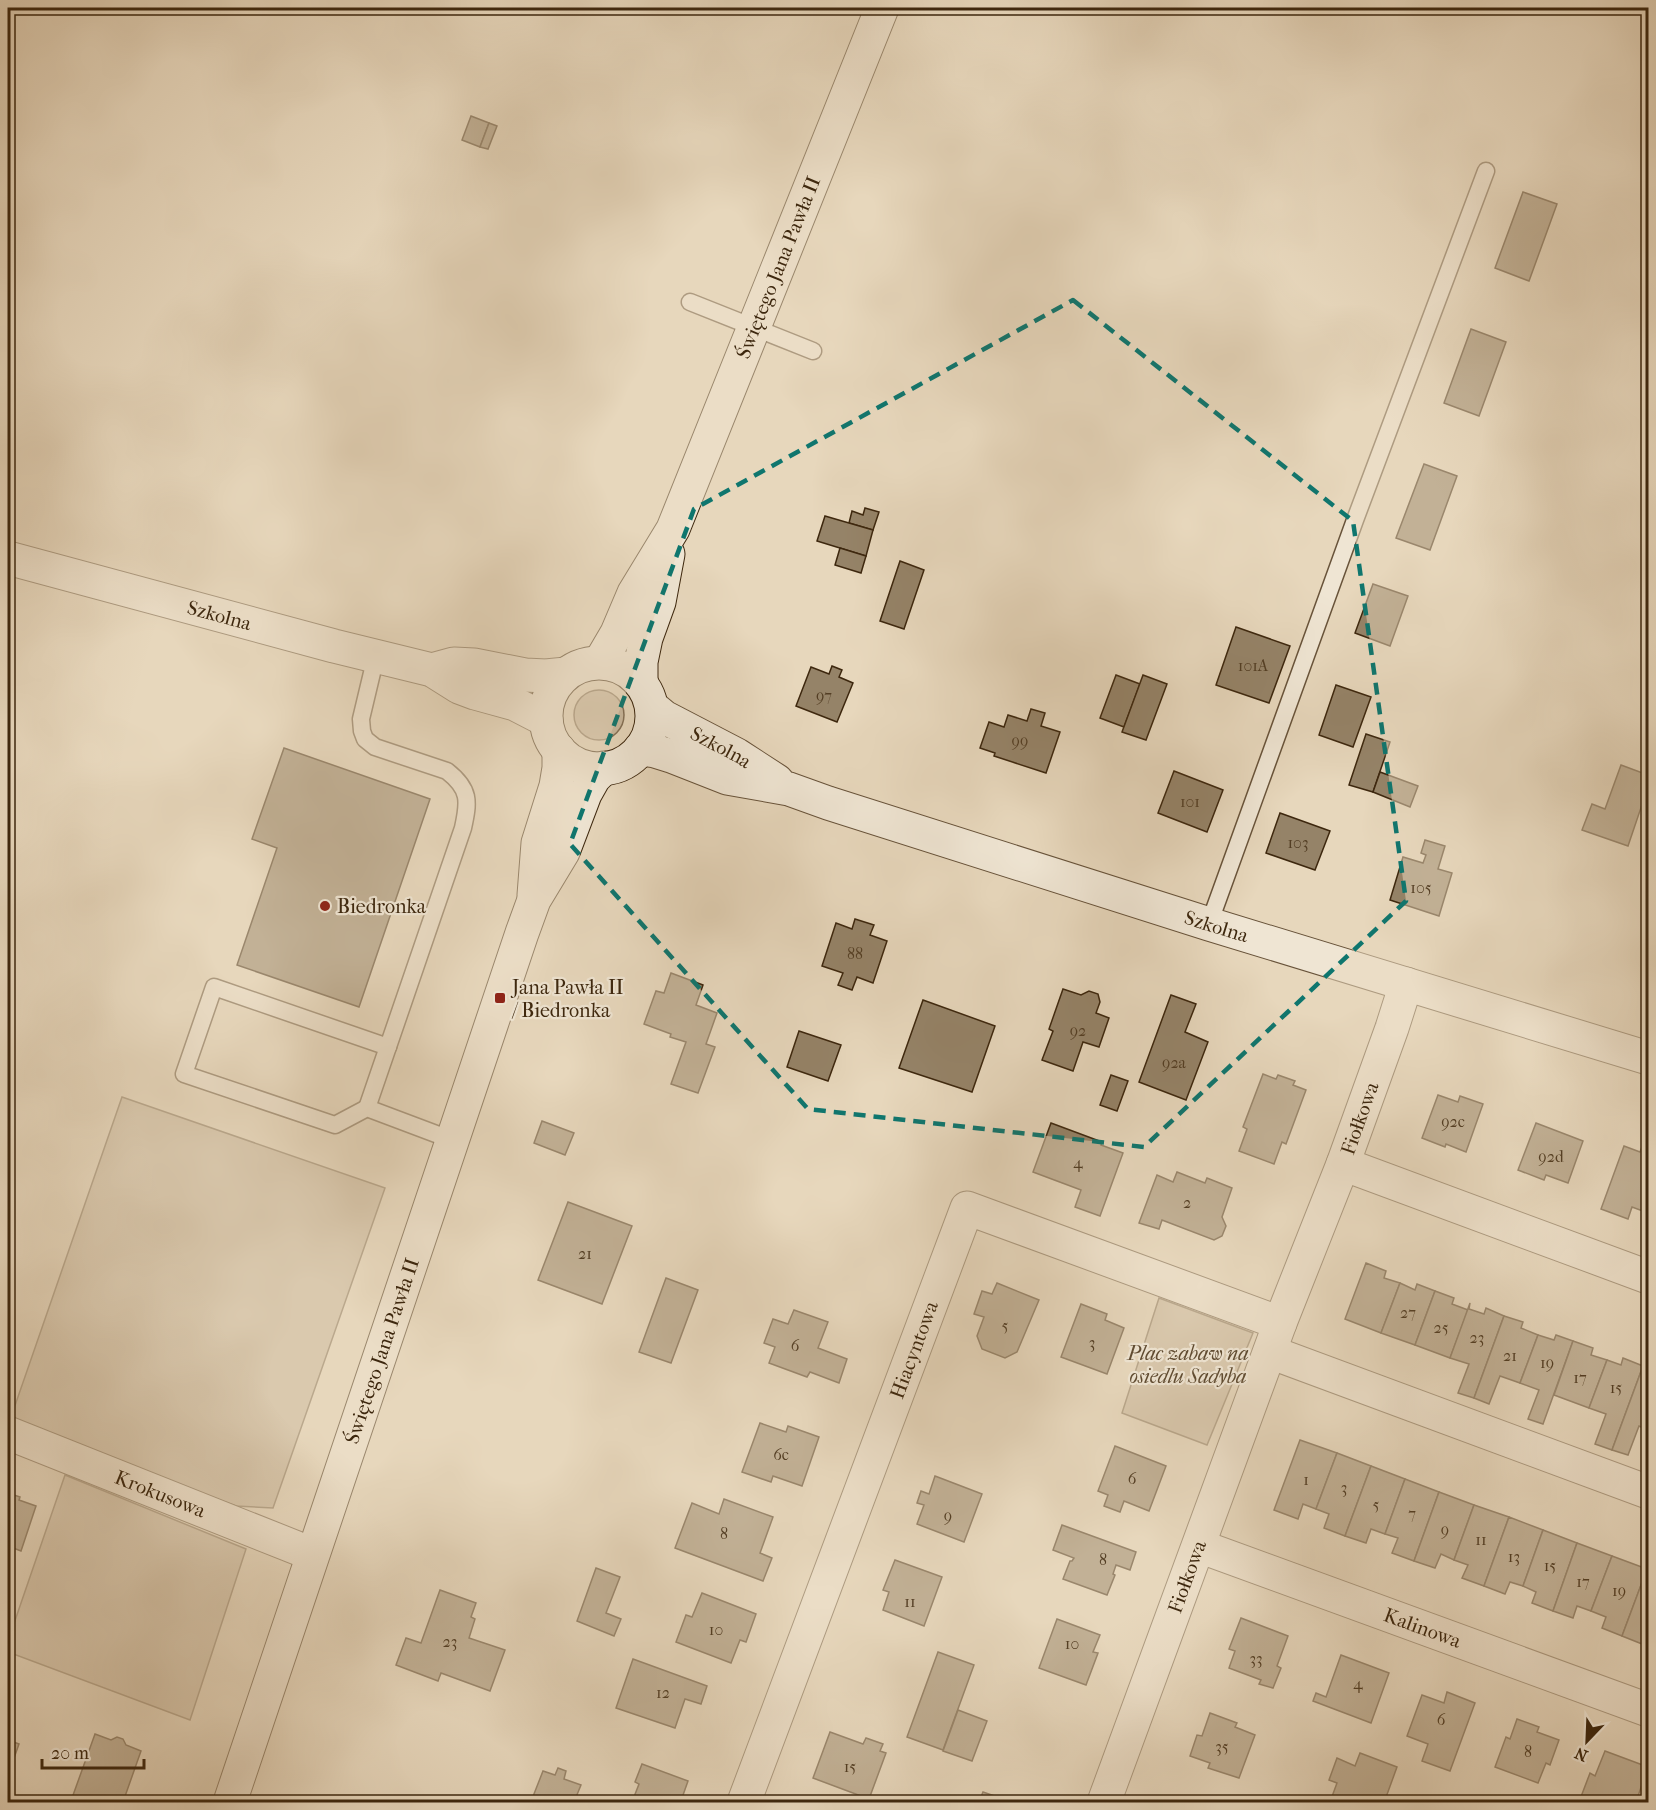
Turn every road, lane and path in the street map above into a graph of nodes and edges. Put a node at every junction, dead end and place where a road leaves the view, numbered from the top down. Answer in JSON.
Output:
{"nodes":[{"id":1,"x":882,"y":8,"type":"edge"},
{"id":2,"x":1486,"y":171,"type":"dead end"},
{"id":3,"x":690,"y":302,"type":"dead end"},
{"id":4,"x":754,"y":328,"type":"junction"},
{"id":5,"x":813,"y":351,"type":"dead end"},
{"id":6,"x":673,"y":529,"type":"junction"},
{"id":7,"x":8,"y":558,"type":"edge"},
{"id":8,"x":376,"y":656,"type":"junction"},
{"id":9,"x":600,"y":662,"type":"junction"},
{"id":10,"x":432,"y":669,"type":"junction"},
{"id":11,"x":566,"y":674,"type":"junction"},
{"id":12,"x":646,"y":695,"type":"junction"},
{"id":13,"x":546,"y":720,"type":"junction"},
{"id":14,"x":640,"y":749,"type":"junction"},
{"id":15,"x":559,"y":750,"type":"junction"},
{"id":16,"x":604,"y":768,"type":"junction"},
{"id":17,"x":789,"y":789,"type":"junction"},
{"id":18,"x":534,"y":900,"type":"junction"},
{"id":19,"x":1209,"y":924,"type":"junction"},
{"id":20,"x":1406,"y":984,"type":"junction"},
{"id":21,"x":388,"y":1047,"type":"junction"},
{"id":22,"x":1648,"y":1058,"type":"edge"},
{"id":23,"x":367,"y":1108,"type":"junction"},
{"id":24,"x":452,"y":1140,"type":"junction"},
{"id":25,"x":1343,"y":1164,"type":"junction"},
{"id":26,"x":1648,"y":1278,"type":"edge"},
{"id":27,"x":1275,"y":1337,"type":"junction"},
{"id":28,"x":8,"y":1433,"type":"edge"},
{"id":29,"x":1648,"y":1492,"type":"edge"},
{"id":30,"x":1199,"y":1546,"type":"junction"},
{"id":31,"x":312,"y":1554,"type":"junction"},
{"id":32,"x":1648,"y":1710,"type":"edge"},
{"id":33,"x":230,"y":1803,"type":"edge"},
{"id":34,"x":744,"y":1803,"type":"edge"},
{"id":35,"x":1104,"y":1803,"type":"edge"}],
"edges":[{"from":1,"to":4,"type":"street","name":"Świętego Jana Pawła II"},
{"from":2,"to":19,"type":"lane"},
{"from":3,"to":4,"type":"lane"},
{"from":4,"to":5,"type":"lane"},
{"from":4,"to":6,"type":"street","name":"Świętego Jana Pawła II"},
{"from":6,"to":9,"type":"street","name":"Świętego Jana Pawła II"},
{"from":6,"to":12,"type":"street","name":"Świętego Jana Pawła II"},
{"from":7,"to":8,"type":"street","name":"Szkolna"},
{"from":8,"to":10,"type":"street","name":"Szkolna"},
{"from":8,"to":21,"type":"lane"},
{"from":9,"to":11,"type":"street"},
{"from":9,"to":12,"type":"street"},
{"from":10,"to":11,"type":"street","name":"Szkolna"},
{"from":10,"to":13,"type":"street","name":"Szkolna"},
{"from":11,"to":13,"type":"street"},
{"from":12,"to":14,"type":"street"},
{"from":12,"to":17,"type":"street","name":"Szkolna"},
{"from":13,"to":15,"type":"street"},
{"from":14,"to":16,"type":"street"},
{"from":14,"to":17,"type":"street","name":"Szkolna"},
{"from":15,"to":16,"type":"street"},
{"from":15,"to":18,"type":"street","name":"Świętego Jana Pawła II"},
{"from":16,"to":18,"type":"street","name":"Świętego Jana Pawła II"},
{"from":17,"to":19,"type":"street","name":"Szkolna"},
{"from":18,"to":24,"type":"street","name":"Świętego Jana Pawła II"},
{"from":19,"to":20,"type":"street","name":"Szkolna"},
{"from":20,"to":22,"type":"street","name":"Szkolna"},
{"from":20,"to":25,"type":"street","name":"Fiołkowa"},
{"from":21,"to":23,"type":"lane"},
{"from":21,"to":23,"type":"lane"},
{"from":23,"to":24,"type":"lane"},
{"from":24,"to":31,"type":"street","name":"Świętego Jana Pawła II"},
{"from":25,"to":26,"type":"street"},
{"from":25,"to":27,"type":"street","name":"Fiołkowa"},
{"from":27,"to":29,"type":"street"},
{"from":27,"to":30,"type":"street","name":"Fiołkowa"},
{"from":27,"to":34,"type":"street","name":"Hiacyntowa"},
{"from":28,"to":31,"type":"street","name":"Krokusowa"},
{"from":30,"to":32,"type":"street","name":"Kalinowa"},
{"from":30,"to":35,"type":"street","name":"Fiołkowa"},
{"from":31,"to":33,"type":"street","name":"Świętego Jana Pawła II"}]}
